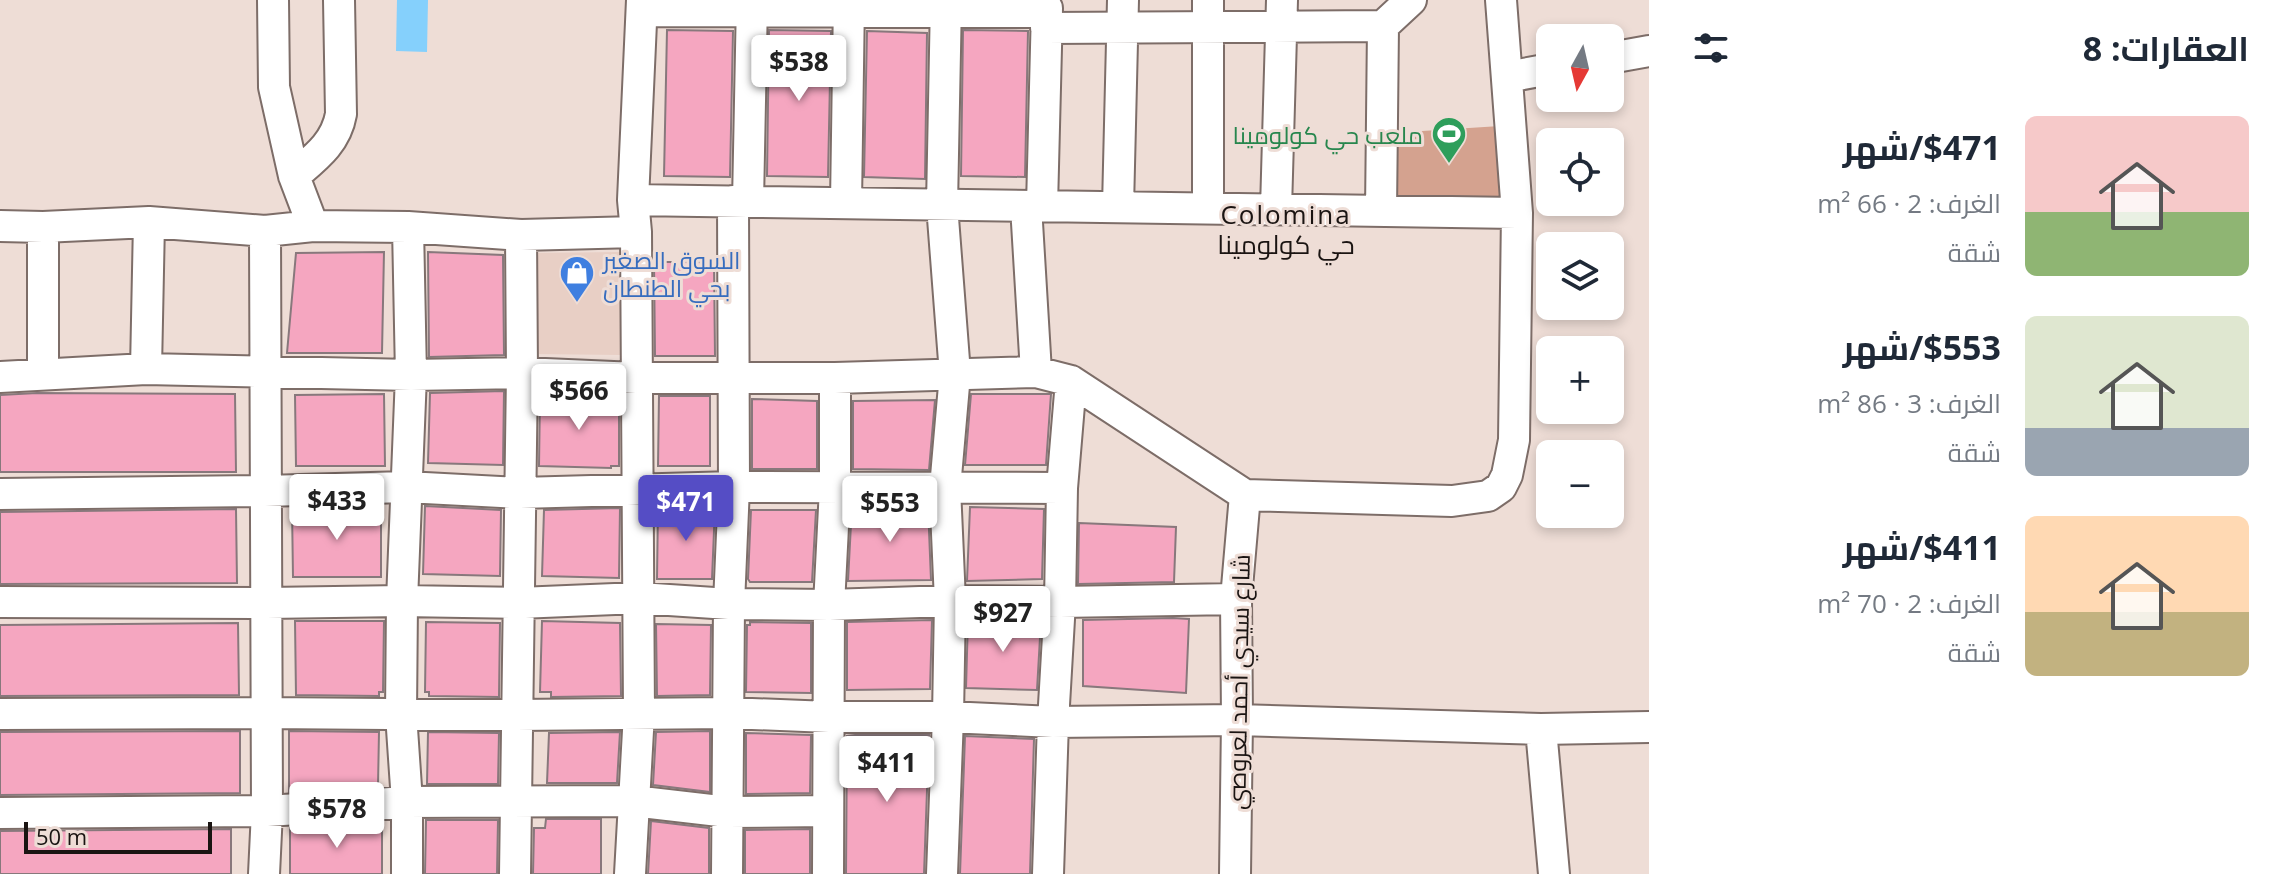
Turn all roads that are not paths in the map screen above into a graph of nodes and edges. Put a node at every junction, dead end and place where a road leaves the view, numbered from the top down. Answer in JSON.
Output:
{"nodes":[{"id":1,"x":273,"y":0,"type":"edge"},
{"id":2,"x":339,"y":0,"type":"edge"},
{"id":3,"x":1411,"y":0,"type":"edge"},
{"id":4,"x":1501,"y":0,"type":"edge"},
{"id":5,"x":642,"y":6,"type":"edge"},
{"id":6,"x":752,"y":6,"type":"edge"},
{"id":7,"x":849,"y":6,"type":"edge"},
{"id":8,"x":946,"y":6,"type":"edge"},
{"id":9,"x":1047,"y":13,"type":"edge"},
{"id":10,"x":1208,"y":13,"type":"edge"},
{"id":11,"x":1281,"y":13,"type":"edge"},
{"id":12,"x":1123,"y":14,"type":"edge"},
{"id":13,"x":1383,"y":26,"type":"junction"},
{"id":14,"x":1649,"y":51,"type":"edge"},
{"id":15,"x":1624,"y":55,"type":"edge"},
{"id":16,"x":1536,"y":72,"type":"edge"},
{"id":17,"x":1507,"y":77,"type":"junction"},
{"id":18,"x":294,"y":176,"type":"junction"},
{"id":19,"x":633,"y":200,"type":"junction"},
{"id":20,"x":740,"y":202,"type":"junction"},
{"id":21,"x":846,"y":203,"type":"junction"},
{"id":22,"x":942,"y":205,"type":"junction"},
{"id":23,"x":1034,"y":206,"type":"junction"},
{"id":24,"x":1118,"y":207,"type":"junction"},
{"id":25,"x":1208,"y":208,"type":"junction"},
{"id":26,"x":1276,"y":209,"type":"junction"},
{"id":27,"x":1381,"y":211,"type":"junction"},
{"id":28,"x":1517,"y":213,"type":"junction"},
{"id":29,"x":149,"y":222,"type":"junction"},
{"id":30,"x":0,"y":226,"type":"edge"},
{"id":31,"x":313,"y":226,"type":"junction"},
{"id":32,"x":43,"y":227,"type":"junction"},
{"id":33,"x":408,"y":227,"type":"junction"},
{"id":34,"x":265,"y":231,"type":"junction"},
{"id":35,"x":636,"y":232,"type":"junction"},
{"id":36,"x":521,"y":235,"type":"junction"},
{"id":37,"x":146,"y":369,"type":"junction"},
{"id":38,"x":265,"y":372,"type":"junction"},
{"id":39,"x":1036,"y":372,"type":"junction"},
{"id":40,"x":522,"y":373,"type":"junction"},
{"id":41,"x":43,"y":374,"type":"junction"},
{"id":42,"x":955,"y":374,"type":"junction"},
{"id":43,"x":411,"y":375,"type":"junction"},
{"id":44,"x":0,"y":377,"type":"edge"},
{"id":45,"x":735,"y":377,"type":"junction"},
{"id":46,"x":636,"y":378,"type":"junction"},
{"id":47,"x":835,"y":378,"type":"junction"},
{"id":48,"x":1071,"y":381,"type":"junction"},
{"id":49,"x":406,"y":487,"type":"junction"},
{"id":50,"x":734,"y":487,"type":"junction"},
{"id":51,"x":835,"y":488,"type":"junction"},
{"id":52,"x":945,"y":488,"type":"junction"},
{"id":53,"x":1062,"y":488,"type":"junction"},
{"id":54,"x":636,"y":490,"type":"junction"},
{"id":55,"x":265,"y":491,"type":"junction"},
{"id":56,"x":520,"y":493,"type":"junction"},
{"id":57,"x":0,"y":494,"type":"edge"},
{"id":58,"x":1245,"y":495,"type":"junction"},
{"id":59,"x":639,"y":598,"type":"junction"},
{"id":60,"x":1236,"y":599,"type":"junction"},
{"id":61,"x":402,"y":601,"type":"junction"},
{"id":62,"x":950,"y":601,"type":"junction"},
{"id":63,"x":0,"y":602,"type":"edge"},
{"id":64,"x":1060,"y":602,"type":"junction"},
{"id":65,"x":267,"y":603,"type":"junction"},
{"id":66,"x":519,"y":603,"type":"junction"},
{"id":67,"x":729,"y":604,"type":"junction"},
{"id":68,"x":829,"y":605,"type":"junction"},
{"id":69,"x":266,"y":713,"type":"junction"},
{"id":70,"x":639,"y":713,"type":"junction"},
{"id":71,"x":728,"y":713,"type":"junction"},
{"id":72,"x":0,"y":714,"type":"edge"},
{"id":73,"x":401,"y":714,"type":"junction"},
{"id":74,"x":516,"y":715,"type":"junction"},
{"id":75,"x":829,"y":717,"type":"junction"},
{"id":76,"x":948,"y":717,"type":"junction"},
{"id":77,"x":1237,"y":720,"type":"junction"},
{"id":78,"x":1053,"y":722,"type":"junction"},
{"id":79,"x":1649,"y":727,"type":"edge"},
{"id":80,"x":1541,"y":729,"type":"junction"},
{"id":81,"x":633,"y":801,"type":"junction"},
{"id":82,"x":407,"y":802,"type":"junction"},
{"id":83,"x":515,"y":803,"type":"junction"},
{"id":84,"x":267,"y":811,"type":"junction"},
{"id":85,"x":826,"y":811,"type":"junction"},
{"id":86,"x":728,"y":812,"type":"junction"},
{"id":87,"x":0,"y":813,"type":"edge"},
{"id":88,"x":264,"y":874,"type":"edge"},
{"id":89,"x":407,"y":874,"type":"edge"},
{"id":90,"x":515,"y":874,"type":"edge"},
{"id":91,"x":630,"y":874,"type":"edge"},
{"id":92,"x":727,"y":874,"type":"edge"},
{"id":93,"x":828,"y":874,"type":"edge"},
{"id":94,"x":942,"y":874,"type":"edge"},
{"id":95,"x":1048,"y":874,"type":"edge"},
{"id":96,"x":1235,"y":874,"type":"edge"},
{"id":97,"x":1554,"y":874,"type":"edge"}],
"edges":[{"from":1,"to":18,"type":"street"},
{"from":2,"to":18,"type":"street"},
{"from":3,"to":13,"type":"street"},
{"from":4,"to":17,"type":"street"},
{"from":5,"to":6,"type":"street"},
{"from":5,"to":19,"type":"street"},
{"from":6,"to":7,"type":"street"},
{"from":6,"to":20,"type":"street"},
{"from":7,"to":8,"type":"street"},
{"from":7,"to":21,"type":"street"},
{"from":8,"to":9,"type":"street"},
{"from":8,"to":22,"type":"street"},
{"from":9,"to":12,"type":"street"},
{"from":9,"to":23,"type":"street"},
{"from":10,"to":11,"type":"street"},
{"from":10,"to":12,"type":"street"},
{"from":10,"to":25,"type":"street"},
{"from":11,"to":13,"type":"street"},
{"from":11,"to":26,"type":"street"},
{"from":12,"to":24,"type":"street"},
{"from":13,"to":27,"type":"street"},
{"from":14,"to":15,"type":"street"},
{"from":16,"to":17,"type":"street"},
{"from":17,"to":28,"type":"street"},
{"from":18,"to":31,"type":"street"},
{"from":19,"to":20,"type":"street"},
{"from":19,"to":35,"type":"street"},
{"from":20,"to":21,"type":"street"},
{"from":20,"to":45,"type":"street"},
{"from":21,"to":22,"type":"street"},
{"from":22,"to":23,"type":"street"},
{"from":22,"to":42,"type":"street"},
{"from":23,"to":24,"type":"street"},
{"from":23,"to":39,"type":"street"},
{"from":24,"to":25,"type":"street"},
{"from":25,"to":26,"type":"street"},
{"from":26,"to":27,"type":"street"},
{"from":27,"to":28,"type":"street"},
{"from":28,"to":58,"type":"street"},
{"from":29,"to":32,"type":"street"},
{"from":29,"to":34,"type":"street"},
{"from":29,"to":37,"type":"street"},
{"from":30,"to":32,"type":"street"},
{"from":31,"to":33,"type":"street"},
{"from":31,"to":34,"type":"street"},
{"from":32,"to":41,"type":"street"},
{"from":33,"to":36,"type":"street"},
{"from":33,"to":43,"type":"street"},
{"from":34,"to":38,"type":"street"},
{"from":35,"to":36,"type":"street"},
{"from":35,"to":46,"type":"street"},
{"from":36,"to":40,"type":"street"},
{"from":37,"to":38,"type":"street"},
{"from":37,"to":41,"type":"street"},
{"from":38,"to":43,"type":"street"},
{"from":38,"to":55,"type":"street"},
{"from":39,"to":42,"type":"street"},
{"from":39,"to":48,"type":"street"},
{"from":40,"to":43,"type":"street"},
{"from":40,"to":46,"type":"street"},
{"from":40,"to":56,"type":"street"},
{"from":41,"to":44,"type":"street"},
{"from":42,"to":47,"type":"street"},
{"from":42,"to":52,"type":"street"},
{"from":43,"to":49,"type":"street"},
{"from":45,"to":46,"type":"street"},
{"from":45,"to":47,"type":"street"},
{"from":45,"to":50,"type":"street"},
{"from":46,"to":54,"type":"street"},
{"from":47,"to":51,"type":"street"},
{"from":48,"to":53,"type":"street"},
{"from":48,"to":58,"type":"street"},
{"from":49,"to":55,"type":"street"},
{"from":49,"to":56,"type":"street"},
{"from":49,"to":61,"type":"street"},
{"from":50,"to":51,"type":"street"},
{"from":50,"to":54,"type":"street"},
{"from":50,"to":67,"type":"street"},
{"from":51,"to":52,"type":"street"},
{"from":51,"to":68,"type":"street"},
{"from":52,"to":53,"type":"street"},
{"from":52,"to":62,"type":"street"},
{"from":53,"to":64,"type":"street"},
{"from":54,"to":56,"type":"street"},
{"from":54,"to":59,"type":"street"},
{"from":55,"to":57,"type":"street"},
{"from":55,"to":65,"type":"street"},
{"from":56,"to":66,"type":"street"},
{"from":58,"to":60,"type":"street","name":"شارع سيدي أحمد لعروصي"},
{"from":59,"to":66,"type":"street"},
{"from":59,"to":67,"type":"street"},
{"from":59,"to":70,"type":"street"},
{"from":60,"to":64,"type":"street"},
{"from":60,"to":77,"type":"street","name":"شارع سيدي أحمد لعروصي"},
{"from":61,"to":65,"type":"street"},
{"from":61,"to":66,"type":"street"},
{"from":61,"to":73,"type":"street"},
{"from":62,"to":64,"type":"street"},
{"from":62,"to":68,"type":"street"},
{"from":62,"to":76,"type":"street"},
{"from":63,"to":65,"type":"street"},
{"from":64,"to":78,"type":"street"},
{"from":65,"to":69,"type":"street"},
{"from":66,"to":74,"type":"street"},
{"from":67,"to":68,"type":"street"},
{"from":67,"to":71,"type":"street"},
{"from":68,"to":75,"type":"street"},
{"from":69,"to":72,"type":"street"},
{"from":69,"to":73,"type":"street"},
{"from":69,"to":84,"type":"street"},
{"from":70,"to":71,"type":"street"},
{"from":70,"to":74,"type":"street"},
{"from":70,"to":81,"type":"street"},
{"from":71,"to":75,"type":"street"},
{"from":71,"to":86,"type":"street"},
{"from":73,"to":74,"type":"street"},
{"from":73,"to":82,"type":"street"},
{"from":74,"to":83,"type":"street"},
{"from":75,"to":76,"type":"street"},
{"from":75,"to":85,"type":"street"},
{"from":76,"to":78,"type":"street"},
{"from":76,"to":94,"type":"street"},
{"from":77,"to":78,"type":"street"},
{"from":77,"to":80,"type":"street"},
{"from":77,"to":96,"type":"street","name":"شارع سيدي أحمد لعروصي"},
{"from":78,"to":95,"type":"street"},
{"from":79,"to":80,"type":"street"},
{"from":80,"to":97,"type":"street"},
{"from":81,"to":83,"type":"street"},
{"from":81,"to":86,"type":"street"},
{"from":81,"to":91,"type":"street"},
{"from":82,"to":83,"type":"street"},
{"from":82,"to":84,"type":"street"},
{"from":82,"to":89,"type":"street"},
{"from":83,"to":90,"type":"street"},
{"from":84,"to":87,"type":"street"},
{"from":84,"to":88,"type":"street"},
{"from":85,"to":86,"type":"street"},
{"from":85,"to":93,"type":"street"},
{"from":86,"to":92,"type":"street"}]}
